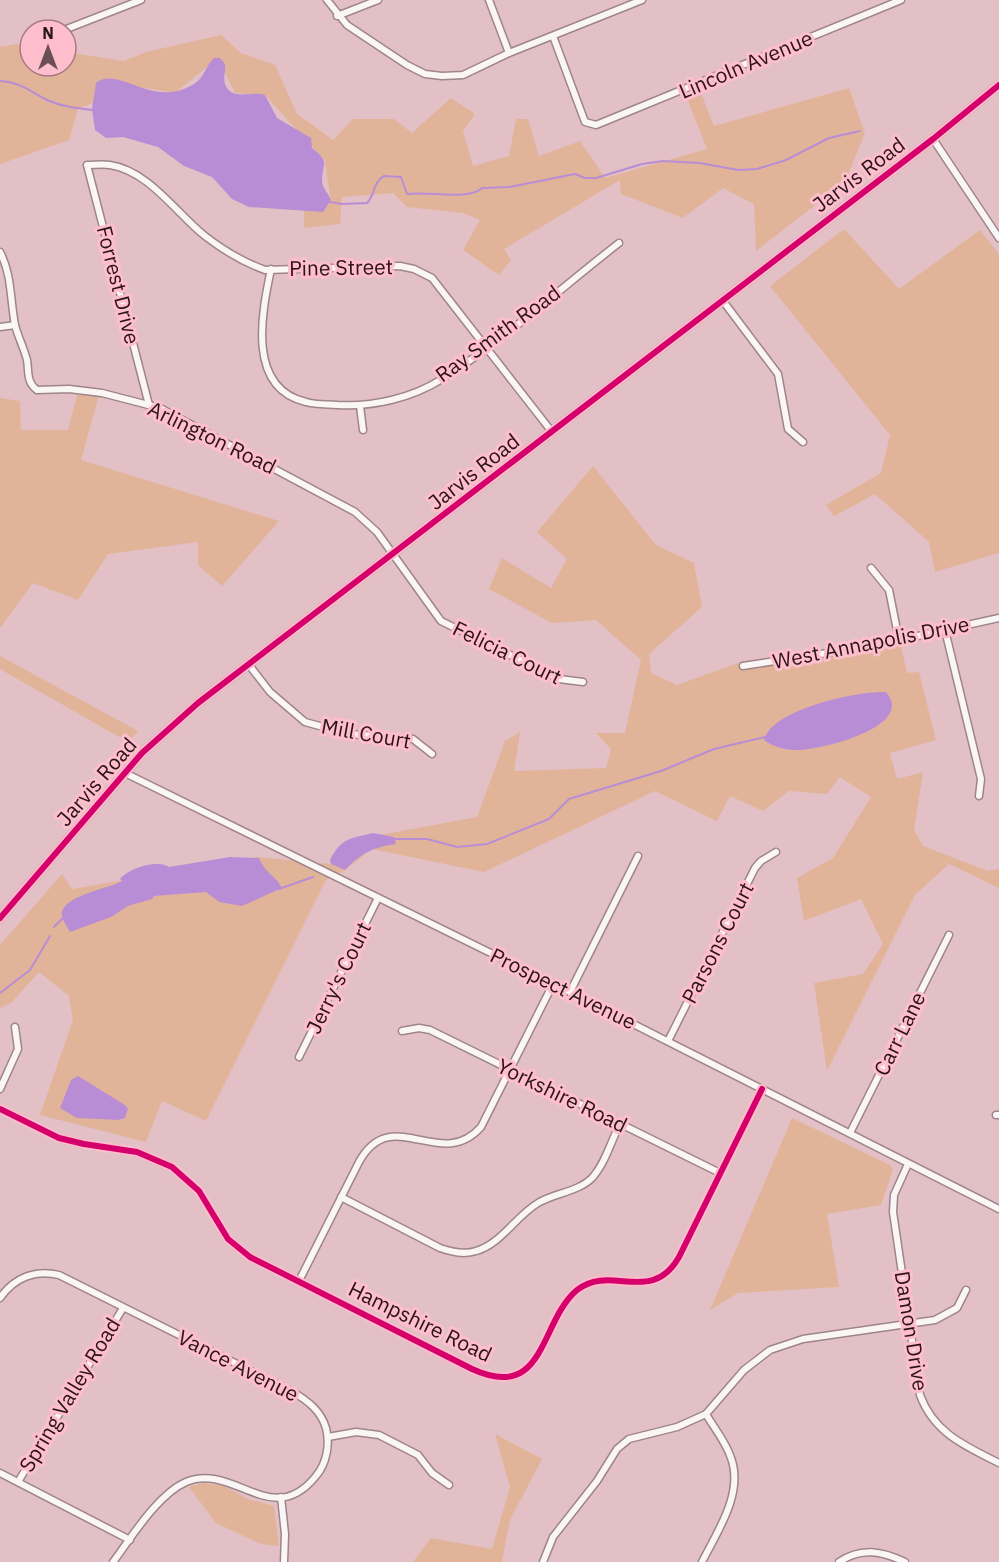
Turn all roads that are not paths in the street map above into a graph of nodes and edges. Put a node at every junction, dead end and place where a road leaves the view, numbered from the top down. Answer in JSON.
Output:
{"nodes":[{"id":1,"x":141,"y":0,"type":"edge"},
{"id":2,"x":327,"y":0,"type":"edge"},
{"id":3,"x":378,"y":0,"type":"edge"},
{"id":4,"x":489,"y":0,"type":"edge"},
{"id":5,"x":642,"y":0,"type":"edge"},
{"id":6,"x":901,"y":0,"type":"edge"},
{"id":7,"x":337,"y":16,"type":"junction"},
{"id":8,"x":78,"y":25,"type":"edge"},
{"id":9,"x":552,"y":36,"type":"junction"},
{"id":10,"x":509,"y":53,"type":"junction"},
{"id":11,"x":999,"y":86,"type":"edge"},
{"id":12,"x":933,"y":139,"type":"junction"},
{"id":13,"x":87,"y":165,"type":"joint"},
{"id":14,"x":999,"y":238,"type":"edge"},
{"id":15,"x":619,"y":243,"type":"dead end"},
{"id":16,"x":0,"y":252,"type":"edge"},
{"id":17,"x":272,"y":269,"type":"junction"},
{"id":18,"x":723,"y":301,"type":"junction"},
{"id":19,"x":15,"y":325,"type":"junction"},
{"id":20,"x":0,"y":327,"type":"edge"},
{"id":21,"x":485,"y":348,"type":"junction"},
{"id":22,"x":149,"y":405,"type":"junction"},
{"id":23,"x":360,"y":406,"type":"junction"},
{"id":24,"x":363,"y":430,"type":"dead end"},
{"id":25,"x":552,"y":432,"type":"junction"},
{"id":26,"x":803,"y":442,"type":"dead end"},
{"id":27,"x":392,"y":555,"type":"junction"},
{"id":28,"x":871,"y":568,"type":"dead end"},
{"id":29,"x":999,"y":618,"type":"edge"},
{"id":30,"x":945,"y":630,"type":"junction"},
{"id":31,"x":899,"y":640,"type":"junction"},
{"id":32,"x":249,"y":665,"type":"junction"},
{"id":33,"x":743,"y":666,"type":"dead end"},
{"id":34,"x":583,"y":682,"type":"dead end"},
{"id":35,"x":432,"y":754,"type":"dead end"},
{"id":36,"x":125,"y":773,"type":"junction"},
{"id":37,"x":979,"y":796,"type":"dead end"},
{"id":38,"x":776,"y":852,"type":"dead end"},
{"id":39,"x":638,"y":856,"type":"dead end"},
{"id":40,"x":378,"y":898,"type":"junction"},
{"id":41,"x":0,"y":918,"type":"edge"},
{"id":42,"x":949,"y":935,"type":"dead end"},
{"id":43,"x":553,"y":984,"type":"junction"},
{"id":44,"x":570,"y":992,"type":"junction"},
{"id":45,"x":15,"y":1027,"type":"dead end"},
{"id":46,"x":402,"y":1030,"type":"dead end"},
{"id":47,"x":668,"y":1041,"type":"junction"},
{"id":48,"x":299,"y":1057,"type":"dead end"},
{"id":49,"x":510,"y":1070,"type":"junction"},
{"id":50,"x":0,"y":1089,"type":"edge"},
{"id":51,"x":762,"y":1089,"type":"junction"},
{"id":52,"x":0,"y":1109,"type":"edge"},
{"id":53,"x":620,"y":1124,"type":"junction"},
{"id":54,"x":850,"y":1133,"type":"junction"},
{"id":55,"x":908,"y":1164,"type":"junction"},
{"id":56,"x":720,"y":1173,"type":"junction"},
{"id":57,"x":341,"y":1197,"type":"junction"},
{"id":58,"x":999,"y":1209,"type":"edge"},
{"id":59,"x":299,"y":1281,"type":"junction"},
{"id":60,"x":966,"y":1290,"type":"dead end"},
{"id":61,"x":0,"y":1298,"type":"edge"},
{"id":62,"x":123,"y":1308,"type":"junction"},
{"id":63,"x":909,"y":1325,"type":"junction"},
{"id":64,"x":706,"y":1414,"type":"junction"},
{"id":65,"x":328,"y":1437,"type":"junction"},
{"id":66,"x":999,"y":1463,"type":"edge"},
{"id":67,"x":0,"y":1473,"type":"edge"},
{"id":68,"x":18,"y":1482,"type":"junction"},
{"id":69,"x":449,"y":1485,"type":"dead end"},
{"id":70,"x":280,"y":1497,"type":"junction"},
{"id":71,"x":130,"y":1540,"type":"junction"},
{"id":72,"x":113,"y":1562,"type":"edge"},
{"id":73,"x":284,"y":1562,"type":"edge"},
{"id":74,"x":543,"y":1562,"type":"edge"},
{"id":75,"x":702,"y":1562,"type":"edge"},
{"id":76,"x":839,"y":1562,"type":"edge"},
{"id":77,"x":905,"y":1562,"type":"edge"}],
"edges":[{"from":1,"to":8,"type":"street"},
{"from":2,"to":7,"type":"street"},
{"from":3,"to":7,"type":"street"},
{"from":4,"to":10,"type":"street"},
{"from":5,"to":9,"type":"street"},
{"from":6,"to":9,"type":"street","name":"Lincoln Avenue"},
{"from":7,"to":10,"type":"street"},
{"from":9,"to":10,"type":"street"},
{"from":11,"to":12,"type":"street","name":"Jarvis Road"},
{"from":12,"to":14,"type":"street"},
{"from":12,"to":18,"type":"street","name":"Jarvis Road"},
{"from":13,"to":17,"type":"street","name":"Pine Street"},
{"from":13,"to":22,"type":"street","name":"Forrest Drive"},
{"from":15,"to":21,"type":"street","name":"Ray Smith Road"},
{"from":16,"to":19,"type":"street"},
{"from":17,"to":21,"type":"street","name":"Pine Street"},
{"from":17,"to":23,"type":"street","name":"Ray Smith Road"},
{"from":18,"to":25,"type":"street","name":"Jarvis Road"},
{"from":18,"to":26,"type":"street"},
{"from":19,"to":20,"type":"street"},
{"from":19,"to":22,"type":"street","name":"Arlington Road"},
{"from":21,"to":23,"type":"street","name":"Ray Smith Road"},
{"from":21,"to":25,"type":"street","name":"Pine Street"},
{"from":22,"to":27,"type":"street","name":"Arlington Road"},
{"from":23,"to":24,"type":"street"},
{"from":25,"to":27,"type":"street","name":"Jarvis Road"},
{"from":27,"to":32,"type":"street","name":"Jarvis Road"},
{"from":27,"to":34,"type":"street","name":"Felicia Court"},
{"from":28,"to":31,"type":"street"},
{"from":29,"to":30,"type":"street","name":"West Annapolis Drive"},
{"from":30,"to":31,"type":"street","name":"West Annapolis Drive"},
{"from":30,"to":37,"type":"street"},
{"from":31,"to":33,"type":"street","name":"West Annapolis Drive"},
{"from":32,"to":35,"type":"street","name":"Mill Court"},
{"from":32,"to":36,"type":"street","name":"Jarvis Road"},
{"from":36,"to":40,"type":"street","name":"Prospect Avenue"},
{"from":36,"to":41,"type":"street","name":"Jarvis Road"},
{"from":38,"to":47,"type":"street","name":"Parsons Court"},
{"from":39,"to":44,"type":"street"},
{"from":40,"to":43,"type":"street","name":"Prospect Avenue"},
{"from":40,"to":48,"type":"street","name":"Jerry's Court"},
{"from":42,"to":54,"type":"street","name":"Carr Lane"},
{"from":43,"to":44,"type":"street","name":"Prospect Avenue"},
{"from":43,"to":49,"type":"street"},
{"from":44,"to":47,"type":"street","name":"Prospect Avenue"},
{"from":45,"to":50,"type":"street"},
{"from":46,"to":49,"type":"street","name":"Yorkshire Road"},
{"from":47,"to":51,"type":"street","name":"Prospect Avenue"},
{"from":49,"to":53,"type":"street","name":"Yorkshire Road"},
{"from":49,"to":57,"type":"street"},
{"from":51,"to":54,"type":"street","name":"Prospect Avenue"},
{"from":51,"to":56,"type":"street","name":"Hampshire Road"},
{"from":52,"to":59,"type":"street","name":"Hampshire Road"},
{"from":53,"to":56,"type":"street","name":"Yorkshire Road"},
{"from":53,"to":57,"type":"street"},
{"from":54,"to":55,"type":"street","name":"Prospect Avenue"},
{"from":55,"to":58,"type":"street","name":"Prospect Avenue"},
{"from":55,"to":63,"type":"street","name":"Damon Drive"},
{"from":56,"to":59,"type":"street","name":"Hampshire Road"},
{"from":57,"to":59,"type":"street"},
{"from":60,"to":63,"type":"street"},
{"from":61,"to":62,"type":"street","name":"Vance Avenue"},
{"from":62,"to":65,"type":"street","name":"Vance Avenue"},
{"from":62,"to":68,"type":"street","name":"Spring Valley Road"},
{"from":63,"to":64,"type":"street"},
{"from":63,"to":66,"type":"street","name":"Damon Drive"},
{"from":64,"to":74,"type":"street"},
{"from":64,"to":75,"type":"street"},
{"from":65,"to":69,"type":"street"},
{"from":65,"to":70,"type":"street"},
{"from":67,"to":68,"type":"street"},
{"from":68,"to":71,"type":"street"},
{"from":70,"to":71,"type":"street"},
{"from":70,"to":73,"type":"street"},
{"from":71,"to":72,"type":"street"},
{"from":76,"to":77,"type":"street"}]}
